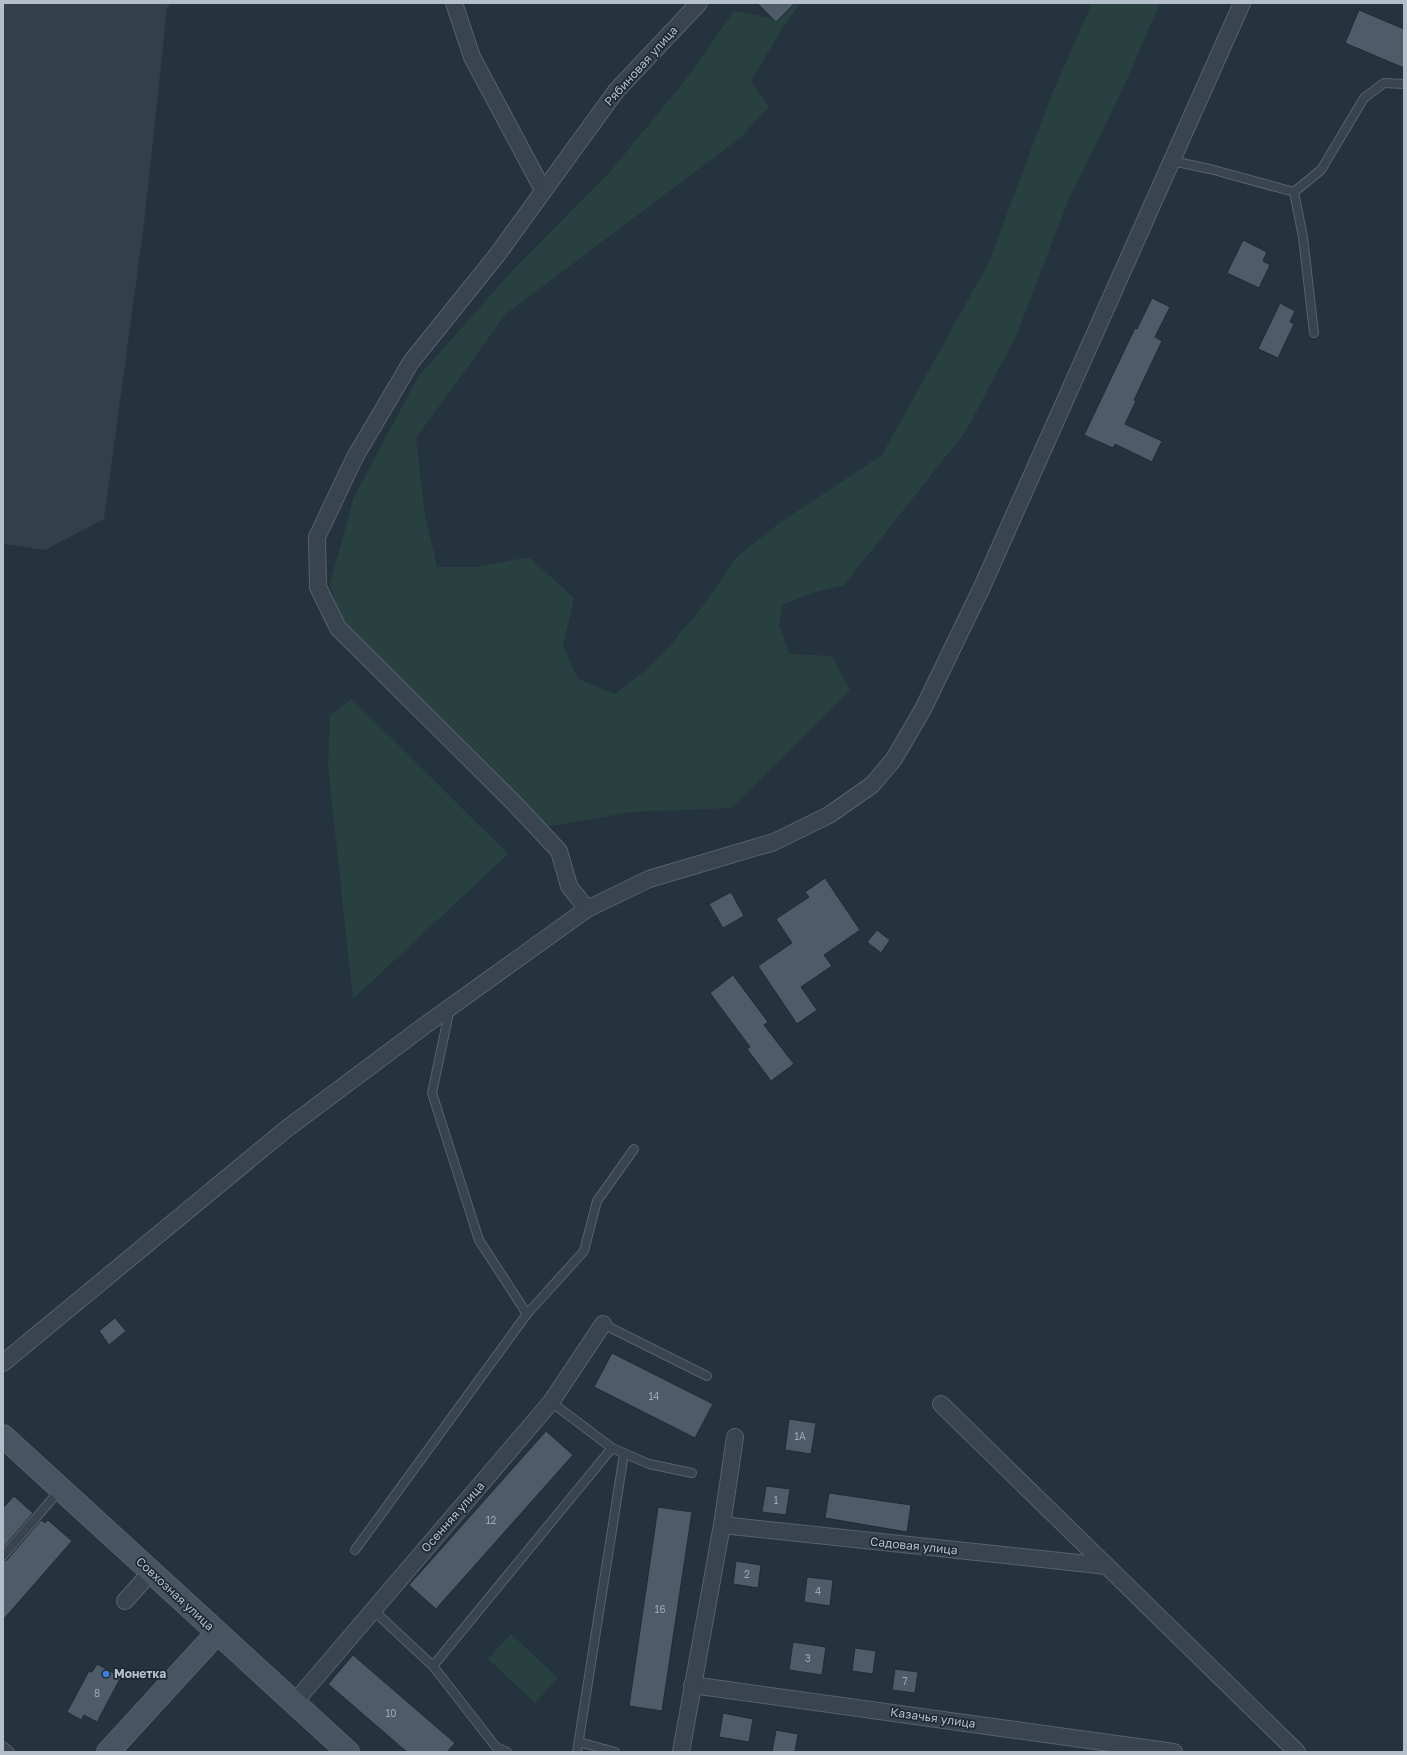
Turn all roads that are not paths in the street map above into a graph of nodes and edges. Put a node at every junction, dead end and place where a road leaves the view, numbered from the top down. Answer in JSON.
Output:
{"nodes":[{"id":1,"x":454,"y":3,"type":"edge"},
{"id":2,"x":699,"y":3,"type":"edge"},
{"id":3,"x":1242,"y":3,"type":"edge"},
{"id":4,"x":1404,"y":84,"type":"edge"},
{"id":5,"x":1172,"y":161,"type":"junction"},
{"id":6,"x":543,"y":190,"type":"junction"},
{"id":7,"x":1294,"y":192,"type":"junction"},
{"id":8,"x":1314,"y":333,"type":"dead end"},
{"id":9,"x":587,"y":909,"type":"junction"},
{"id":10,"x":450,"y":1007,"type":"junction"},
{"id":11,"x":634,"y":1149,"type":"dead end"},
{"id":12,"x":527,"y":1314,"type":"junction"},
{"id":13,"x":603,"y":1324,"type":"joint"},
{"id":14,"x":3,"y":1363,"type":"edge"},
{"id":15,"x":707,"y":1376,"type":"dead end"},
{"id":16,"x":551,"y":1402,"type":"junction"},
{"id":17,"x":940,"y":1404,"type":"dead end"},
{"id":18,"x":3,"y":1436,"type":"edge"},
{"id":19,"x":735,"y":1437,"type":"dead end"},
{"id":20,"x":612,"y":1448,"type":"junction"},
{"id":21,"x":624,"y":1454,"type":"junction"},
{"id":22,"x":692,"y":1474,"type":"dead end"},
{"id":23,"x":61,"y":1488,"type":"junction"},
{"id":24,"x":722,"y":1525,"type":"junction"},
{"id":25,"x":355,"y":1550,"type":"dead end"},
{"id":26,"x":3,"y":1556,"type":"edge"},
{"id":27,"x":1107,"y":1566,"type":"junction"},
{"id":28,"x":151,"y":1572,"type":"junction"},
{"id":29,"x":125,"y":1601,"type":"dead end"},
{"id":30,"x":373,"y":1610,"type":"junction"},
{"id":31,"x":217,"y":1633,"type":"junction"},
{"id":32,"x":433,"y":1666,"type":"junction"},
{"id":33,"x":692,"y":1685,"type":"junction"},
{"id":34,"x":294,"y":1703,"type":"junction"},
{"id":35,"x":579,"y":1742,"type":"junction"},
{"id":36,"x":3,"y":1746,"type":"edge"},
{"id":37,"x":494,"y":1750,"type":"edge"},
{"id":38,"x":346,"y":1751,"type":"edge"},
{"id":39,"x":10,"y":1752,"type":"edge"},
{"id":40,"x":108,"y":1752,"type":"edge"},
{"id":41,"x":507,"y":1752,"type":"edge"},
{"id":42,"x":577,"y":1752,"type":"edge"},
{"id":43,"x":615,"y":1752,"type":"edge"},
{"id":44,"x":681,"y":1752,"type":"edge"},
{"id":45,"x":1174,"y":1752,"type":"edge"},
{"id":46,"x":1297,"y":1752,"type":"edge"}],
"edges":[{"from":1,"to":6,"type":"street"},
{"from":2,"to":6,"type":"street","name":"Рябиновая улица"},
{"from":3,"to":5,"type":"street"},
{"from":4,"to":7,"type":"lane"},
{"from":5,"to":7,"type":"lane"},
{"from":5,"to":9,"type":"street"},
{"from":6,"to":9,"type":"street","name":"Рябиновая улица"},
{"from":7,"to":8,"type":"lane"},
{"from":9,"to":10,"type":"street"},
{"from":10,"to":12,"type":"lane"},
{"from":10,"to":14,"type":"street"},
{"from":11,"to":12,"type":"lane"},
{"from":12,"to":25,"type":"lane"},
{"from":13,"to":15,"type":"lane"},
{"from":13,"to":16,"type":"street","name":"Осенняя улица"},
{"from":16,"to":20,"type":"lane"},
{"from":16,"to":30,"type":"street","name":"Осенняя улица"},
{"from":17,"to":27,"type":"street"},
{"from":18,"to":23,"type":"main road","name":"Совхозная улица"},
{"from":19,"to":24,"type":"street"},
{"from":20,"to":21,"type":"lane"},
{"from":20,"to":32,"type":"lane"},
{"from":21,"to":22,"type":"lane"},
{"from":21,"to":35,"type":"lane"},
{"from":23,"to":26,"type":"lane"},
{"from":23,"to":28,"type":"main road","name":"Совхозная улица"},
{"from":24,"to":27,"type":"street","name":"Садовая улица"},
{"from":24,"to":33,"type":"street"},
{"from":27,"to":46,"type":"street"},
{"from":28,"to":29,"type":"street"},
{"from":28,"to":31,"type":"main road","name":"Совхозная улица"},
{"from":30,"to":32,"type":"lane"},
{"from":30,"to":34,"type":"street","name":"Осенняя улица"},
{"from":31,"to":34,"type":"main road","name":"Совхозная улица"},
{"from":31,"to":40,"type":"main road"},
{"from":32,"to":37,"type":"lane"},
{"from":33,"to":44,"type":"street"},
{"from":33,"to":45,"type":"street","name":"Казачья улица"},
{"from":34,"to":38,"type":"main road","name":"Совхозная улица"},
{"from":35,"to":42,"type":"lane"},
{"from":35,"to":43,"type":"lane"},
{"from":36,"to":39,"type":"lane"},
{"from":37,"to":41,"type":"lane"}]}
